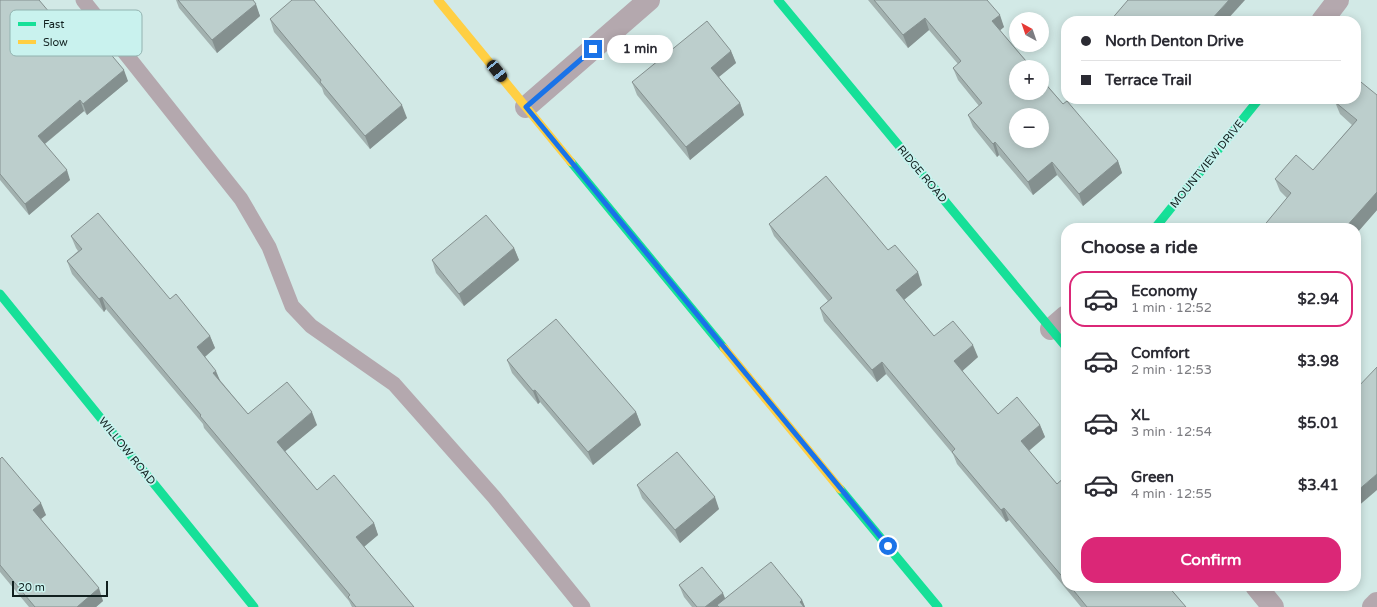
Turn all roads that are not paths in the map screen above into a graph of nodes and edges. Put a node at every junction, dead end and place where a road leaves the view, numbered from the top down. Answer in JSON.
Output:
{"nodes":[{"id":1,"x":83,"y":0,"type":"edge"},
{"id":2,"x":438,"y":0,"type":"edge"},
{"id":3,"x":649,"y":0,"type":"edge"},
{"id":4,"x":778,"y":0,"type":"edge"},
{"id":5,"x":1338,"y":0,"type":"edge"},
{"id":6,"x":91,"y":10,"type":"edge"},
{"id":7,"x":1326,"y":16,"type":"edge"},
{"id":8,"x":127,"y":56,"type":"edge"},
{"id":9,"x":1255,"y":104,"type":"edge"},
{"id":10,"x":526,"y":107,"type":"junction"},
{"id":11,"x":1158,"y":223,"type":"edge"},
{"id":12,"x":0,"y":294,"type":"edge"},
{"id":13,"x":1059,"y":322,"type":"edge"},
{"id":14,"x":1260,"y":591,"type":"edge"},
{"id":15,"x":1377,"y":603,"type":"edge"},
{"id":16,"x":254,"y":607,"type":"edge"},
{"id":17,"x":583,"y":607,"type":"edge"},
{"id":18,"x":938,"y":607,"type":"edge"},
{"id":19,"x":1273,"y":607,"type":"edge"},
{"id":20,"x":1372,"y":607,"type":"edge"}],
"edges":[{"from":1,"to":6,"type":"lane"},
{"from":2,"to":10,"type":"street"},
{"from":3,"to":10,"type":"street"},
{"from":4,"to":13,"type":"street","name":"RIDGE ROAD"},
{"from":5,"to":7,"type":"street"},
{"from":8,"to":17,"type":"lane"},
{"from":9,"to":11,"type":"street","name":"MOUNTVIEW DRIVE"},
{"from":10,"to":18,"type":"street"},
{"from":12,"to":16,"type":"street","name":"WILLOW ROAD"},
{"from":14,"to":19,"type":"street"},
{"from":15,"to":20,"type":"street"}]}
